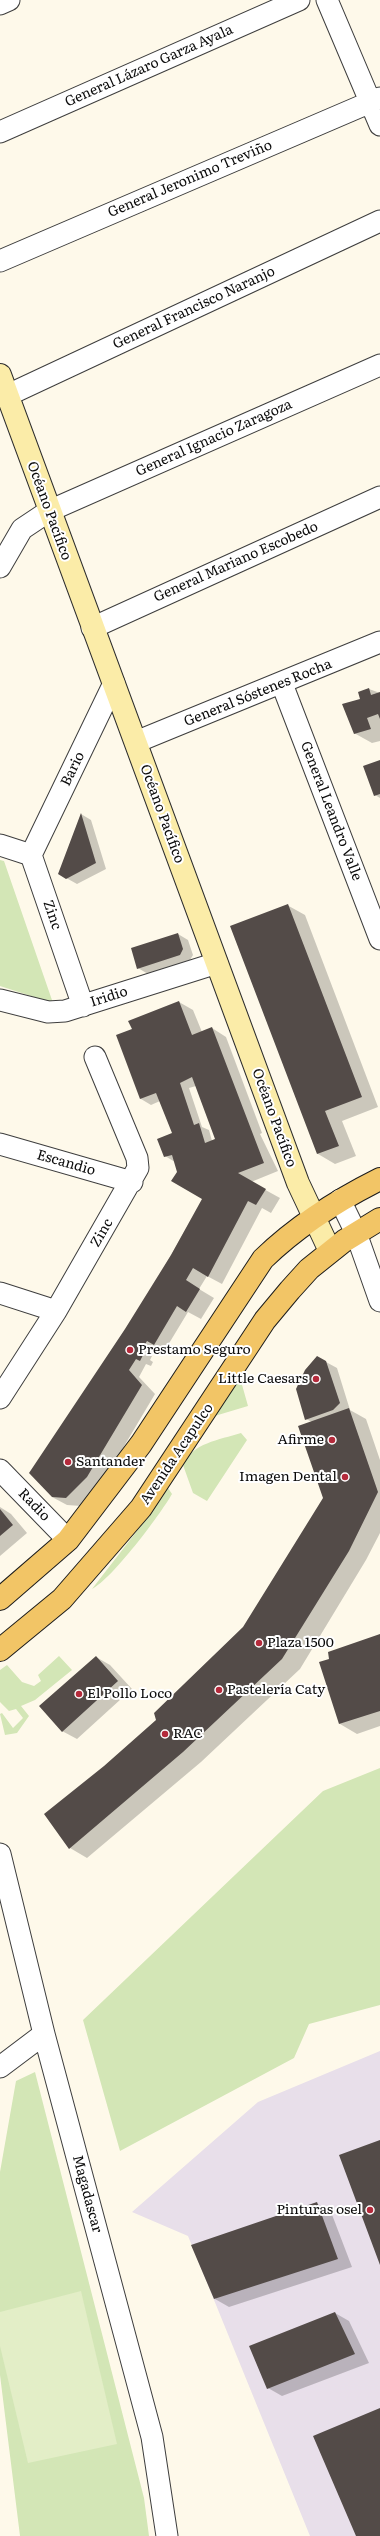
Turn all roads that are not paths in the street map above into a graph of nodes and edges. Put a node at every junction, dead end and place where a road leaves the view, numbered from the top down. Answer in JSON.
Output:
{"nodes":[{"id":1,"x":9,"y":0,"type":"edge"},
{"id":2,"x":299,"y":0,"type":"edge"},
{"id":3,"x":327,"y":0,"type":"edge"},
{"id":4,"x":0,"y":4,"type":"edge"},
{"id":5,"x":375,"y":100,"type":"edge"},
{"id":6,"x":380,"y":125,"type":"edge"},
{"id":7,"x":0,"y":132,"type":"edge"},
{"id":8,"x":380,"y":221,"type":"edge"},
{"id":9,"x":0,"y":261,"type":"edge"},
{"id":10,"x":380,"y":365,"type":"edge"},
{"id":11,"x":0,"y":375,"type":"edge"},
{"id":12,"x":8,"y":395,"type":"junction"},
{"id":13,"x":380,"y":497,"type":"edge"},
{"id":14,"x":49,"y":511,"type":"junction"},
{"id":15,"x":0,"y":567,"type":"edge"},
{"id":16,"x":92,"y":628,"type":"junction"},
{"id":17,"x":380,"y":642,"type":"edge"},
{"id":18,"x":114,"y":683,"type":"junction"},
{"id":19,"x":282,"y":684,"type":"junction"},
{"id":20,"x":136,"y":742,"type":"junction"},
{"id":21,"x":0,"y":845,"type":"edge"},
{"id":22,"x":31,"y":855,"type":"junction"},
{"id":23,"x":380,"y":939,"type":"edge"},
{"id":24,"x":217,"y":963,"type":"junction"},
{"id":25,"x":0,"y":1000,"type":"edge"},
{"id":26,"x":83,"y":1006,"type":"junction"},
{"id":27,"x":95,"y":1057,"type":"dead end"},
{"id":28,"x":0,"y":1144,"type":"edge"},
{"id":29,"x":380,"y":1179,"type":"edge"},
{"id":30,"x":132,"y":1182,"type":"junction"},
{"id":31,"x":340,"y":1200,"type":"junction"},
{"id":32,"x":313,"y":1217,"type":"junction"},
{"id":33,"x":380,"y":1219,"type":"edge"},
{"id":34,"x":356,"y":1233,"type":"junction"},
{"id":35,"x":330,"y":1251,"type":"junction"},
{"id":36,"x":0,"y":1293,"type":"edge"},
{"id":37,"x":380,"y":1301,"type":"edge"},
{"id":38,"x":56,"y":1311,"type":"junction"},
{"id":39,"x":0,"y":1398,"type":"edge"},
{"id":40,"x":0,"y":1470,"type":"edge"},
{"id":41,"x":68,"y":1540,"type":"junction"},
{"id":42,"x":0,"y":1599,"type":"edge"},
{"id":43,"x":0,"y":1650,"type":"edge"},
{"id":44,"x":0,"y":1854,"type":"edge"},
{"id":45,"x":44,"y":2034,"type":"junction"},
{"id":46,"x":0,"y":2067,"type":"edge"},
{"id":47,"x":167,"y":2536,"type":"edge"}],
"edges":[{"from":1,"to":4,"type":"street"},
{"from":2,"to":7,"type":"street","name":"General Lázaro Garza Ayala"},
{"from":3,"to":5,"type":"street"},
{"from":5,"to":6,"type":"street"},
{"from":5,"to":9,"type":"street","name":"General Jeronimo Treviño"},
{"from":8,"to":12,"type":"street","name":"General Francisco Naranjo"},
{"from":10,"to":14,"type":"street","name":"General Ignacio Zaragoza"},
{"from":11,"to":12,"type":"street","name":"Océano Pacífico"},
{"from":12,"to":14,"type":"street","name":"Océano Pacífico"},
{"from":13,"to":16,"type":"street","name":"General Mariano Escobedo"},
{"from":14,"to":15,"type":"street","name":"General Ignacio Zaragoza"},
{"from":14,"to":16,"type":"street","name":"Océano Pacífico"},
{"from":16,"to":18,"type":"street","name":"Océano Pacífico"},
{"from":17,"to":19,"type":"street","name":"General Sóstenes Rocha"},
{"from":18,"to":20,"type":"street","name":"Océano Pacífico"},
{"from":18,"to":22,"type":"street","name":"Bario"},
{"from":19,"to":20,"type":"street","name":"General Sóstenes Rocha"},
{"from":19,"to":23,"type":"street","name":"General Leandro Valle"},
{"from":20,"to":24,"type":"street","name":"Océano Pacífico"},
{"from":21,"to":22,"type":"street"},
{"from":22,"to":26,"type":"street","name":"Zinc"},
{"from":24,"to":26,"type":"street","name":"Iridio"},
{"from":24,"to":32,"type":"street","name":"Océano Pacífico"},
{"from":25,"to":26,"type":"street","name":"Iridio"},
{"from":27,"to":30,"type":"street","name":"Zinc"},
{"from":28,"to":30,"type":"street","name":"Escandio"},
{"from":29,"to":31,"type":"main road"},
{"from":30,"to":38,"type":"street","name":"Zinc"},
{"from":31,"to":32,"type":"main road"},
{"from":31,"to":34,"type":"street"},
{"from":32,"to":35,"type":"street","name":"Océano Pacífico"},
{"from":32,"to":41,"type":"main road"},
{"from":33,"to":34,"type":"main road","name":"Avenida Acapulco"},
{"from":34,"to":35,"type":"main road","name":"Avenida Acapulco"},
{"from":34,"to":37,"type":"street"},
{"from":35,"to":43,"type":"main road","name":"Avenida Acapulco"},
{"from":36,"to":38,"type":"street"},
{"from":38,"to":39,"type":"street","name":"Zinc"},
{"from":40,"to":41,"type":"street","name":"Radio"},
{"from":41,"to":42,"type":"main road"},
{"from":44,"to":45,"type":"street","name":"Magadascar"},
{"from":45,"to":46,"type":"street"},
{"from":45,"to":47,"type":"street","name":"Magadascar"}]}
